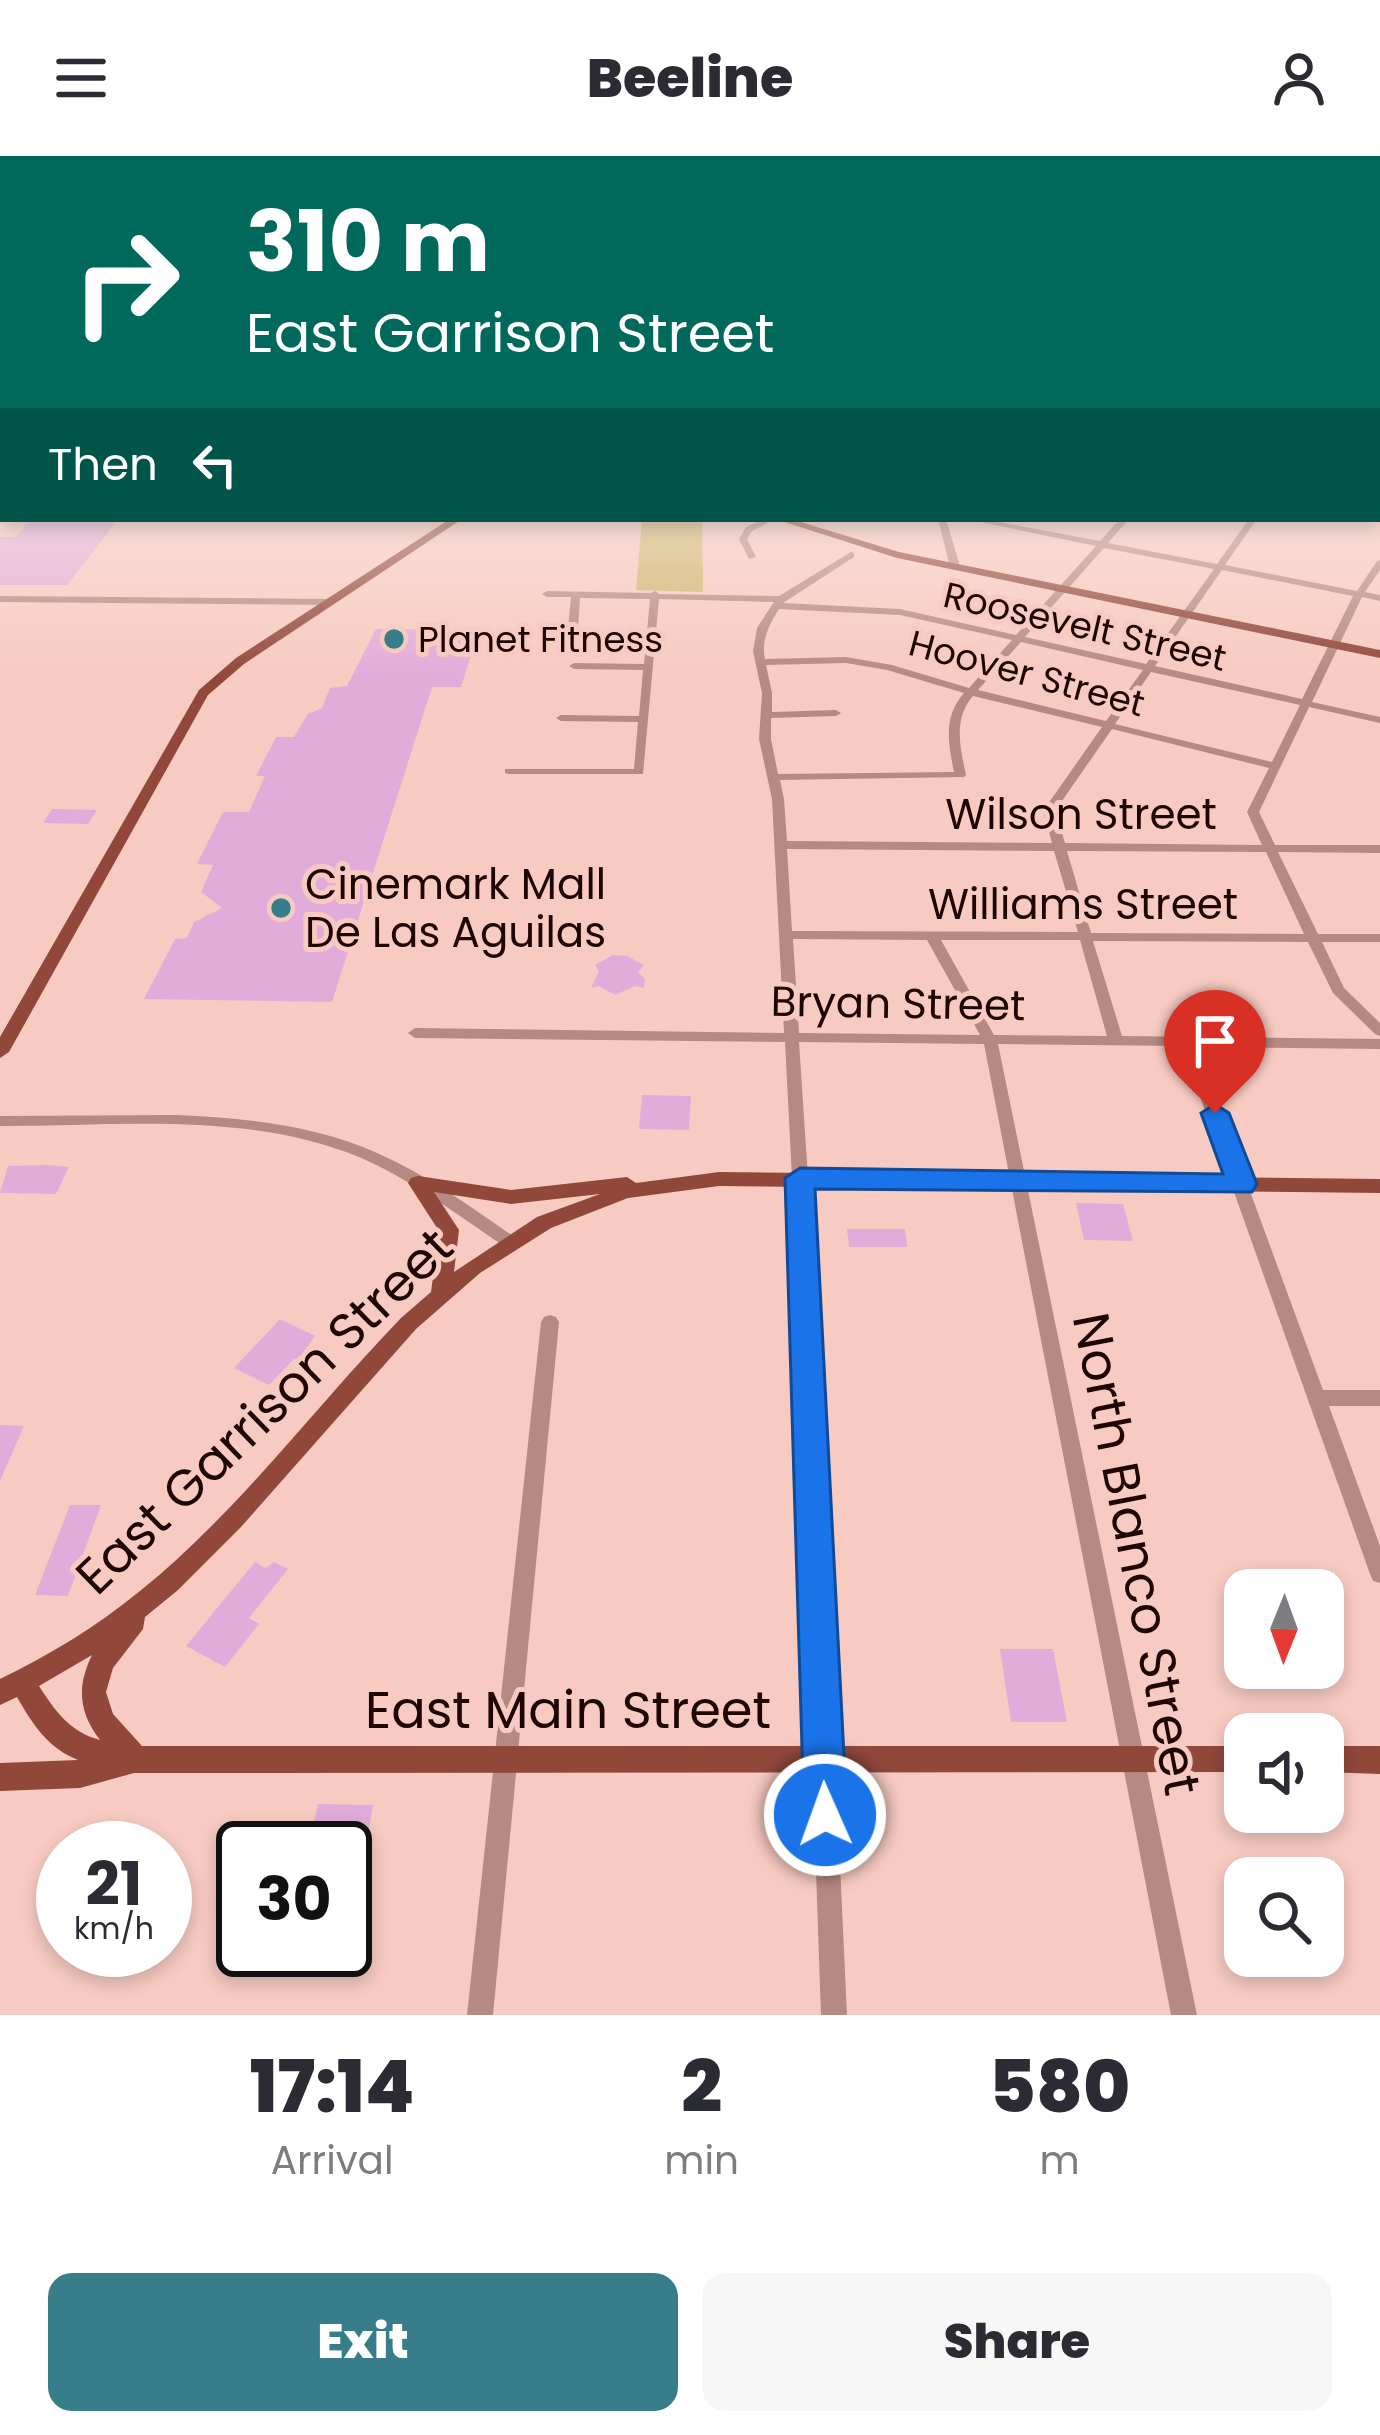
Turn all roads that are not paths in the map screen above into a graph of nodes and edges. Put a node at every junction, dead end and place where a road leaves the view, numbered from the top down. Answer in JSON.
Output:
{"nodes":[{"id":1,"x":452,"y":522,"type":"edge"},
{"id":2,"x":763,"y":522,"type":"edge"},
{"id":3,"x":789,"y":522,"type":"edge"},
{"id":4,"x":942,"y":522,"type":"edge"},
{"id":5,"x":986,"y":522,"type":"edge"},
{"id":6,"x":1122,"y":522,"type":"edge"},
{"id":7,"x":1251,"y":522,"type":"edge"},
{"id":8,"x":1102,"y":544,"type":"junction"},
{"id":9,"x":851,"y":554,"type":"dead end"},
{"id":10,"x":752,"y":557,"type":"dead end"},
{"id":11,"x":1380,"y":563,"type":"edge"},
{"id":12,"x":950,"y":566,"type":"junction"},
{"id":13,"x":1219,"y":566,"type":"junction"},
{"id":14,"x":1063,"y":590,"type":"junction"},
{"id":15,"x":547,"y":594,"type":"dead end"},
{"id":16,"x":576,"y":594,"type":"junction"},
{"id":17,"x":655,"y":594,"type":"junction"},
{"id":18,"x":1359,"y":594,"type":"junction"},
{"id":19,"x":1380,"y":598,"type":"edge"},
{"id":20,"x":0,"y":599,"type":"edge"},
{"id":21,"x":330,"y":602,"type":"junction"},
{"id":22,"x":778,"y":603,"type":"junction"},
{"id":23,"x":1187,"y":615,"type":"junction"},
{"id":24,"x":573,"y":628,"type":"dead end"},
{"id":25,"x":1018,"y":640,"type":"junction"},
{"id":26,"x":1338,"y":645,"type":"junction"},
{"id":27,"x":1380,"y":654,"type":"edge"},
{"id":28,"x":760,"y":662,"type":"junction"},
{"id":29,"x":574,"y":666,"type":"dead end"},
{"id":30,"x":648,"y":667,"type":"junction"},
{"id":31,"x":1148,"y":669,"type":"junction"},
{"id":32,"x":972,"y":692,"type":"junction"},
{"id":33,"x":1308,"y":704,"type":"junction"},
{"id":34,"x":836,"y":713,"type":"dead end"},
{"id":35,"x":765,"y":715,"type":"junction"},
{"id":36,"x":561,"y":718,"type":"dead end"},
{"id":37,"x":644,"y":719,"type":"junction"},
{"id":38,"x":1380,"y":719,"type":"edge"},
{"id":39,"x":1107,"y":726,"type":"junction"},
{"id":40,"x":1276,"y":766,"type":"junction"},
{"id":41,"x":509,"y":771,"type":"dead end"},
{"id":42,"x":774,"y":777,"type":"junction"},
{"id":43,"x":781,"y":845,"type":"junction"},
{"id":44,"x":1057,"y":847,"type":"junction"},
{"id":45,"x":1268,"y":848,"type":"junction"},
{"id":46,"x":1380,"y":849,"type":"edge"},
{"id":47,"x":785,"y":935,"type":"junction"},
{"id":48,"x":932,"y":936,"type":"junction"},
{"id":49,"x":1082,"y":936,"type":"junction"},
{"id":50,"x":1311,"y":938,"type":"junction"},
{"id":51,"x":1380,"y":938,"type":"edge"},
{"id":52,"x":1380,"y":1031,"type":"edge"},
{"id":53,"x":416,"y":1033,"type":"dead end"},
{"id":54,"x":790,"y":1039,"type":"junction"},
{"id":55,"x":990,"y":1040,"type":"junction"},
{"id":56,"x":1116,"y":1041,"type":"junction"},
{"id":57,"x":1188,"y":1042,"type":"junction"},
{"id":58,"x":1380,"y":1044,"type":"edge"},
{"id":59,"x":0,"y":1052,"type":"edge"},
{"id":60,"x":0,"y":1121,"type":"edge"},
{"id":61,"x":800,"y":1178,"type":"junction"},
{"id":62,"x":690,"y":1180,"type":"junction"},
{"id":63,"x":1017,"y":1181,"type":"junction"},
{"id":64,"x":418,"y":1183,"type":"junction"},
{"id":65,"x":1242,"y":1184,"type":"junction"},
{"id":66,"x":1380,"y":1186,"type":"edge"},
{"id":67,"x":507,"y":1240,"type":"junction"},
{"id":68,"x":441,"y":1290,"type":"junction"},
{"id":69,"x":550,"y":1322,"type":"dead end"},
{"id":70,"x":1316,"y":1398,"type":"junction"},
{"id":71,"x":1380,"y":1398,"type":"edge"},
{"id":72,"x":1380,"y":1574,"type":"edge"},
{"id":73,"x":168,"y":1582,"type":"junction"},
{"id":74,"x":11,"y":1686,"type":"edge"},
{"id":75,"x":823,"y":1756,"type":"junction"},
{"id":76,"x":1132,"y":1759,"type":"junction"},
{"id":77,"x":1224,"y":1759,"type":"edge"},
{"id":78,"x":136,"y":1760,"type":"junction"},
{"id":79,"x":508,"y":1760,"type":"junction"},
{"id":80,"x":1344,"y":1760,"type":"edge"},
{"id":81,"x":1380,"y":1760,"type":"edge"},
{"id":82,"x":0,"y":1777,"type":"edge"},
{"id":83,"x":480,"y":2015,"type":"edge"},
{"id":84,"x":834,"y":2015,"type":"edge"},
{"id":85,"x":1184,"y":2015,"type":"edge"}],
"edges":[{"from":1,"to":21,"type":"main road"},
{"from":2,"to":10,"type":"street"},
{"from":3,"to":12,"type":"main road"},
{"from":4,"to":12,"type":"street"},
{"from":5,"to":8,"type":"street"},
{"from":6,"to":8,"type":"street"},
{"from":7,"to":13,"type":"street"},
{"from":8,"to":13,"type":"street"},
{"from":8,"to":14,"type":"street"},
{"from":9,"to":22,"type":"street"},
{"from":11,"to":18,"type":"street"},
{"from":12,"to":14,"type":"main road"},
{"from":13,"to":18,"type":"street"},
{"from":13,"to":23,"type":"street"},
{"from":14,"to":23,"type":"main road"},
{"from":14,"to":25,"type":"street"},
{"from":15,"to":16,"type":"street","name":"Roosevelt Street"},
{"from":16,"to":17,"type":"street","name":"Roosevelt Street"},
{"from":16,"to":24,"type":"street"},
{"from":17,"to":22,"type":"street","name":"Roosevelt Street"},
{"from":17,"to":30,"type":"street"},
{"from":18,"to":19,"type":"street"},
{"from":18,"to":26,"type":"street"},
{"from":20,"to":21,"type":"street"},
{"from":21,"to":59,"type":"main road"},
{"from":22,"to":25,"type":"street","name":"Roosevelt Street"},
{"from":22,"to":28,"type":"street"},
{"from":23,"to":26,"type":"main road"},
{"from":23,"to":31,"type":"street"},
{"from":25,"to":31,"type":"street","name":"Roosevelt Street"},
{"from":25,"to":32,"type":"street"},
{"from":26,"to":27,"type":"main road"},
{"from":26,"to":33,"type":"street"},
{"from":28,"to":32,"type":"street","name":"Hoover Street"},
{"from":28,"to":35,"type":"street"},
{"from":29,"to":30,"type":"street"},
{"from":30,"to":37,"type":"street"},
{"from":31,"to":33,"type":"street","name":"Roosevelt Street"},
{"from":31,"to":39,"type":"street"},
{"from":32,"to":39,"type":"street","name":"Hoover Street"},
{"from":32,"to":42,"type":"street"},
{"from":33,"to":38,"type":"street","name":"Roosevelt Street"},
{"from":33,"to":40,"type":"street"},
{"from":34,"to":35,"type":"street"},
{"from":35,"to":42,"type":"street"},
{"from":36,"to":37,"type":"street"},
{"from":37,"to":41,"type":"street"},
{"from":39,"to":40,"type":"street","name":"Hoover Street"},
{"from":39,"to":44,"type":"street"},
{"from":40,"to":45,"type":"street"},
{"from":42,"to":43,"type":"street"},
{"from":43,"to":44,"type":"street","name":"Wilson Street"},
{"from":43,"to":47,"type":"street"},
{"from":44,"to":45,"type":"street","name":"Wilson Street"},
{"from":44,"to":49,"type":"street"},
{"from":45,"to":46,"type":"street","name":"Wilson Street"},
{"from":45,"to":50,"type":"street"},
{"from":47,"to":48,"type":"street","name":"Williams Street"},
{"from":47,"to":54,"type":"street"},
{"from":48,"to":49,"type":"street","name":"Williams Street"},
{"from":48,"to":55,"type":"street","name":"North Blanco Street"},
{"from":49,"to":50,"type":"street","name":"Williams Street"},
{"from":49,"to":56,"type":"street"},
{"from":50,"to":51,"type":"street","name":"Williams Street"},
{"from":50,"to":52,"type":"street"},
{"from":53,"to":54,"type":"street","name":"Bryan Street"},
{"from":54,"to":55,"type":"street","name":"Bryan Street"},
{"from":54,"to":61,"type":"street"},
{"from":55,"to":56,"type":"street","name":"Bryan Street"},
{"from":55,"to":63,"type":"street","name":"North Blanco Street"},
{"from":56,"to":57,"type":"street","name":"Bryan Street"},
{"from":57,"to":58,"type":"street","name":"Bryan Street"},
{"from":57,"to":65,"type":"street"},
{"from":60,"to":64,"type":"street","name":"East Garrison Street"},
{"from":61,"to":62,"type":"main road","name":"East Garrison Street"},
{"from":61,"to":63,"type":"main road","name":"East Garrison Street"},
{"from":61,"to":75,"type":"street"},
{"from":62,"to":64,"type":"main road"},
{"from":62,"to":67,"type":"main road","name":"East Garrison Street"},
{"from":63,"to":65,"type":"main road","name":"East Garrison Street"},
{"from":63,"to":76,"type":"street","name":"North Blanco Street"},
{"from":64,"to":67,"type":"street","name":"East Garrison Street"},
{"from":64,"to":68,"type":"main road"},
{"from":65,"to":66,"type":"main road","name":"East Garrison Street"},
{"from":65,"to":70,"type":"street"},
{"from":67,"to":68,"type":"main road","name":"East Garrison Street"},
{"from":68,"to":73,"type":"main road","name":"East Garrison Street"},
{"from":69,"to":79,"type":"street"},
{"from":70,"to":71,"type":"street"},
{"from":70,"to":72,"type":"street"},
{"from":73,"to":74,"type":"main road","name":"East Garrison Street"},
{"from":73,"to":78,"type":"main road"},
{"from":74,"to":78,"type":"main road","name":"East Main Street"},
{"from":75,"to":76,"type":"main road","name":"East Main Street"},
{"from":75,"to":79,"type":"main road","name":"East Main Street"},
{"from":75,"to":84,"type":"street"},
{"from":76,"to":77,"type":"main road","name":"East Main Street"},
{"from":76,"to":85,"type":"street","name":"North Blanco Street"},
{"from":78,"to":79,"type":"main road","name":"East Main Street"},
{"from":78,"to":82,"type":"main road"},
{"from":79,"to":83,"type":"street"},
{"from":80,"to":81,"type":"main road"}]}
